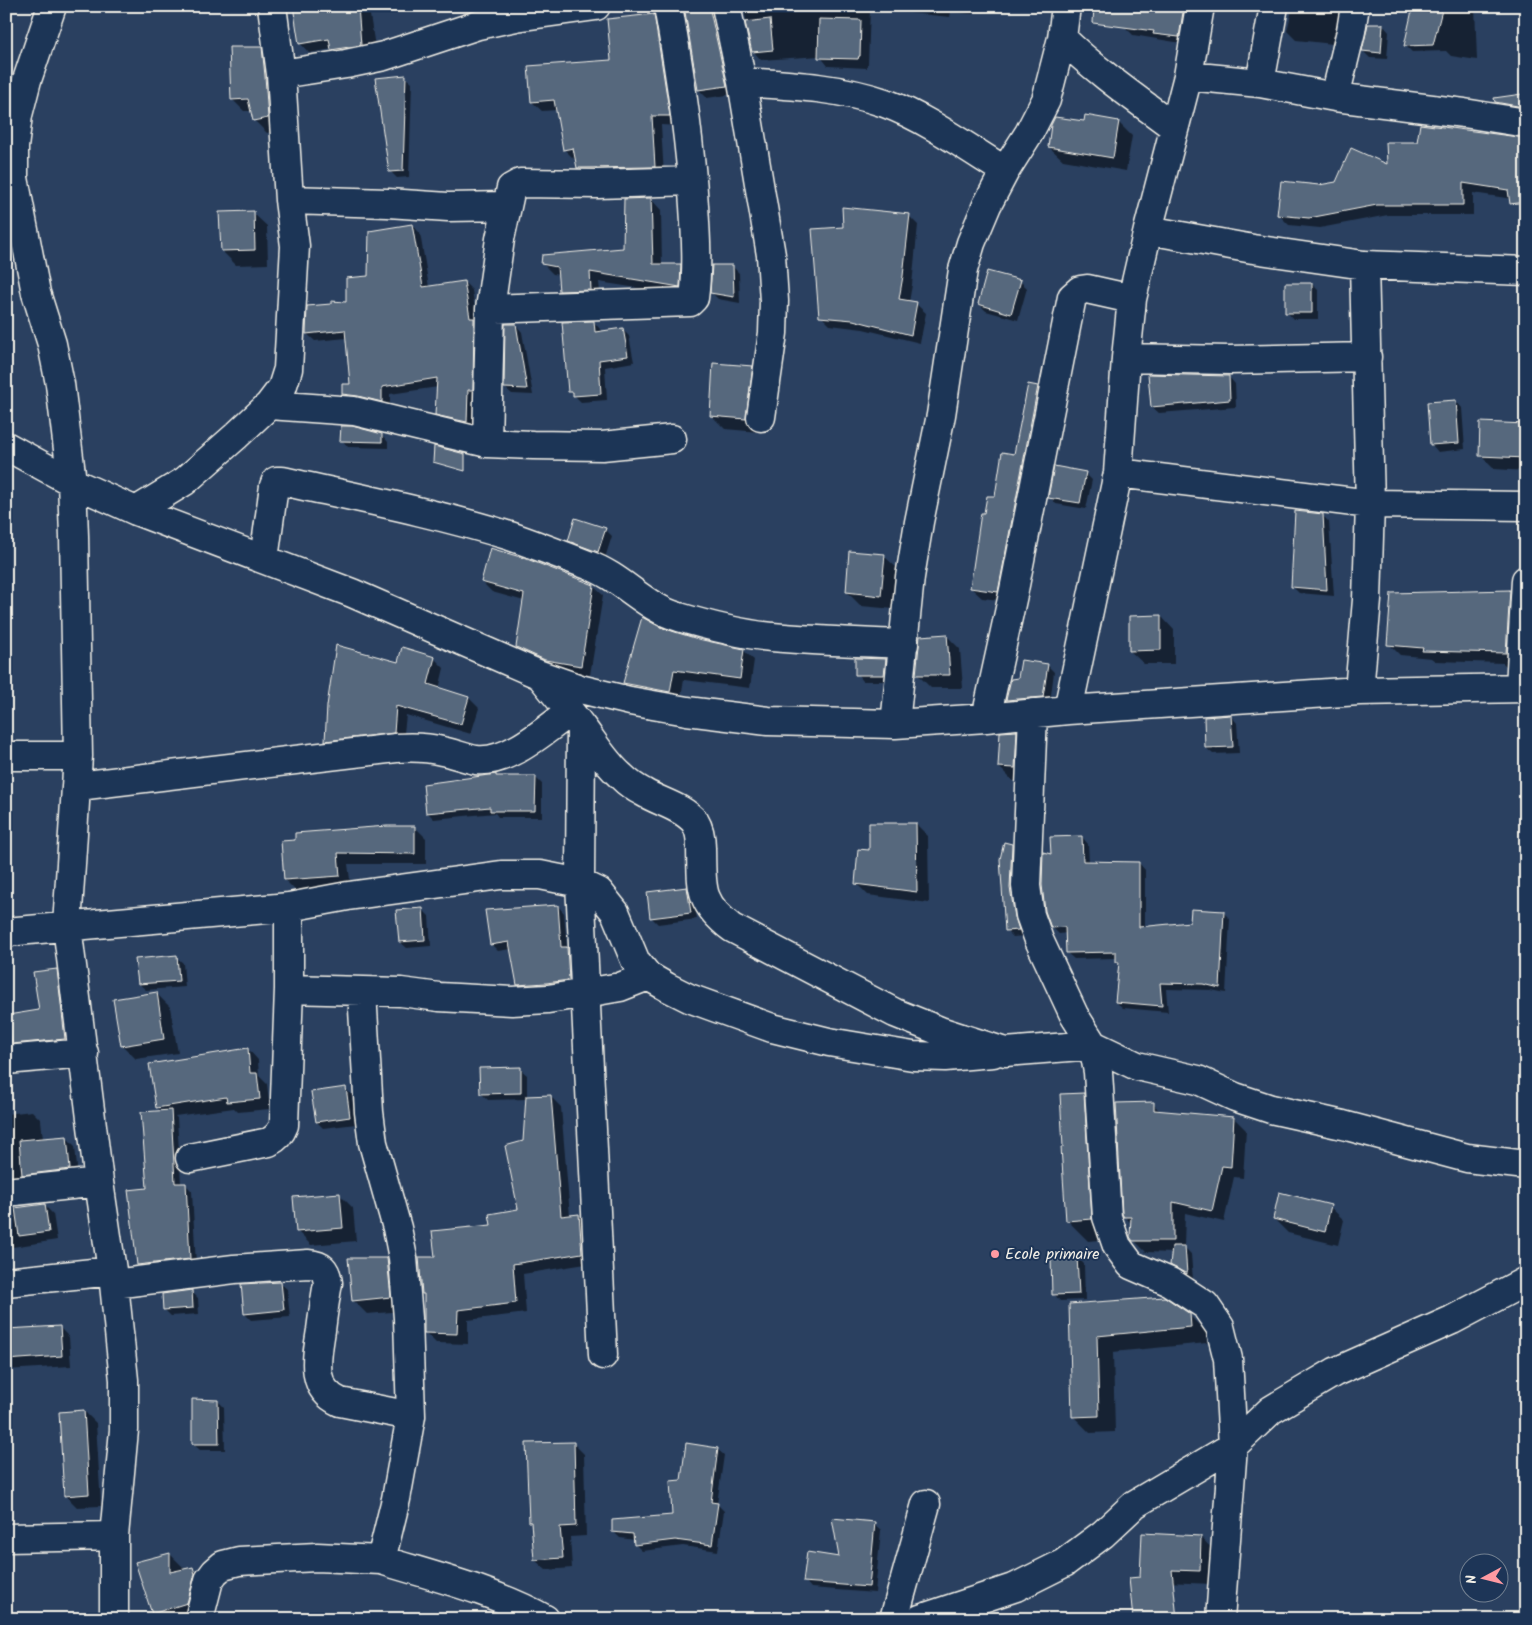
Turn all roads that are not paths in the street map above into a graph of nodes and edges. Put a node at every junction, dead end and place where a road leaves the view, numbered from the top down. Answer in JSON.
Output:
{"nodes":[{"id":1,"x":52,"y":6,"type":"edge"},
{"id":2,"x":272,"y":6,"type":"edge"},
{"id":3,"x":596,"y":6,"type":"edge"},
{"id":4,"x":668,"y":6,"type":"edge"},
{"id":5,"x":726,"y":6,"type":"edge"},
{"id":6,"x":1066,"y":6,"type":"edge"},
{"id":7,"x":1200,"y":6,"type":"edge"},
{"id":8,"x":1274,"y":6,"type":"edge"},
{"id":9,"x":1355,"y":6,"type":"edge"},
{"id":10,"x":1062,"y":38,"type":"junction"},
{"id":11,"x":281,"y":74,"type":"junction"},
{"id":12,"x":1188,"y":76,"type":"junction"},
{"id":13,"x":742,"y":82,"type":"junction"},
{"id":14,"x":1260,"y":83,"type":"junction"},
{"id":15,"x":1335,"y":97,"type":"junction"},
{"id":16,"x":1526,"y":123,"type":"edge"},
{"id":17,"x":1174,"y":127,"type":"junction"},
{"id":18,"x":1005,"y":171,"type":"junction"},
{"id":19,"x":692,"y":181,"type":"junction"},
{"id":20,"x":289,"y":200,"type":"junction"},
{"id":21,"x":507,"y":206,"type":"junction"},
{"id":22,"x":1148,"y":230,"type":"junction"},
{"id":23,"x":1364,"y":265,"type":"junction"},
{"id":24,"x":1526,"y":270,"type":"edge"},
{"id":25,"x":1132,"y":299,"type":"junction"},
{"id":26,"x":490,"y":310,"type":"junction"},
{"id":27,"x":1367,"y":357,"type":"junction"},
{"id":28,"x":1126,"y":358,"type":"junction"},
{"id":29,"x":269,"y":405,"type":"junction"},
{"id":30,"x":761,"y":417,"type":"dead end"},
{"id":31,"x":672,"y":438,"type":"dead end"},
{"id":32,"x":487,"y":442,"type":"junction"},
{"id":33,"x":6,"y":446,"type":"edge"},
{"id":34,"x":1118,"y":473,"type":"junction"},
{"id":35,"x":72,"y":482,"type":"junction"},
{"id":36,"x":1370,"y":504,"type":"junction"},
{"id":37,"x":1526,"y":506,"type":"edge"},
{"id":38,"x":136,"y":511,"type":"junction"},
{"id":39,"x":264,"y":559,"type":"junction"},
{"id":40,"x":1526,"y":580,"type":"edge"},
{"id":41,"x":904,"y":644,"type":"junction"},
{"id":42,"x":540,"y":675,"type":"junction"},
{"id":43,"x":1523,"y":688,"type":"edge"},
{"id":44,"x":1359,"y":691,"type":"junction"},
{"id":45,"x":1068,"y":710,"type":"junction"},
{"id":46,"x":1033,"y":713,"type":"junction"},
{"id":47,"x":986,"y":718,"type":"junction"},
{"id":48,"x":576,"y":719,"type":"junction"},
{"id":49,"x":895,"y":724,"type":"junction"},
{"id":50,"x":6,"y":756,"type":"edge"},
{"id":51,"x":78,"y":756,"type":"junction"},
{"id":52,"x":78,"y":786,"type":"junction"},
{"id":53,"x":580,"y":883,"type":"junction"},
{"id":54,"x":289,"y":907,"type":"junction"},
{"id":55,"x":67,"y":926,"type":"junction"},
{"id":56,"x":6,"y":932,"type":"edge"},
{"id":57,"x":648,"y":976,"type":"junction"},
{"id":58,"x":289,"y":989,"type":"junction"},
{"id":59,"x":362,"y":992,"type":"junction"},
{"id":60,"x":586,"y":994,"type":"junction"},
{"id":61,"x":1092,"y":1045,"type":"junction"},
{"id":62,"x":1005,"y":1052,"type":"junction"},
{"id":63,"x":84,"y":1054,"type":"junction"},
{"id":64,"x":6,"y":1060,"type":"edge"},
{"id":65,"x":190,"y":1158,"type":"dead end"},
{"id":66,"x":1526,"y":1164,"type":"edge"},
{"id":67,"x":99,"y":1182,"type":"junction"},
{"id":68,"x":6,"y":1192,"type":"edge"},
{"id":69,"x":113,"y":1277,"type":"junction"},
{"id":70,"x":1526,"y":1281,"type":"edge"},
{"id":71,"x":6,"y":1282,"type":"edge"},
{"id":72,"x":603,"y":1354,"type":"dead end"},
{"id":73,"x":411,"y":1416,"type":"junction"},
{"id":74,"x":1233,"y":1446,"type":"junction"},
{"id":75,"x":926,"y":1504,"type":"dead end"},
{"id":76,"x":114,"y":1536,"type":"junction"},
{"id":77,"x":6,"y":1538,"type":"edge"},
{"id":78,"x":381,"y":1560,"type":"junction"},
{"id":79,"x":114,"y":1619,"type":"edge"},
{"id":80,"x":199,"y":1619,"type":"edge"},
{"id":81,"x":545,"y":1619,"type":"edge"},
{"id":82,"x":894,"y":1619,"type":"edge"},
{"id":83,"x":920,"y":1619,"type":"edge"},
{"id":84,"x":1220,"y":1619,"type":"edge"}],
"edges":[{"from":1,"to":35,"type":"street"},
{"from":2,"to":11,"type":"street"},
{"from":3,"to":11,"type":"street"},
{"from":4,"to":19,"type":"street"},
{"from":5,"to":13,"type":"street"},
{"from":6,"to":10,"type":"street"},
{"from":7,"to":12,"type":"street"},
{"from":8,"to":14,"type":"street"},
{"from":9,"to":15,"type":"street"},
{"from":10,"to":17,"type":"street"},
{"from":10,"to":18,"type":"street"},
{"from":11,"to":20,"type":"street"},
{"from":12,"to":14,"type":"street"},
{"from":12,"to":17,"type":"street"},
{"from":13,"to":18,"type":"street"},
{"from":13,"to":30,"type":"street"},
{"from":14,"to":15,"type":"street"},
{"from":15,"to":16,"type":"street"},
{"from":17,"to":22,"type":"street"},
{"from":18,"to":41,"type":"street"},
{"from":19,"to":21,"type":"street"},
{"from":19,"to":26,"type":"street"},
{"from":20,"to":21,"type":"street"},
{"from":20,"to":29,"type":"street"},
{"from":21,"to":26,"type":"street"},
{"from":22,"to":23,"type":"street"},
{"from":22,"to":25,"type":"street"},
{"from":23,"to":24,"type":"street"},
{"from":23,"to":27,"type":"street"},
{"from":25,"to":28,"type":"street"},
{"from":25,"to":47,"type":"street"},
{"from":26,"to":32,"type":"street"},
{"from":27,"to":28,"type":"street"},
{"from":27,"to":36,"type":"street"},
{"from":28,"to":34,"type":"street"},
{"from":29,"to":32,"type":"street"},
{"from":29,"to":38,"type":"street"},
{"from":31,"to":32,"type":"street"},
{"from":33,"to":35,"type":"street"},
{"from":34,"to":36,"type":"street"},
{"from":34,"to":45,"type":"street"},
{"from":35,"to":38,"type":"street"},
{"from":35,"to":51,"type":"street"},
{"from":36,"to":37,"type":"street"},
{"from":36,"to":44,"type":"street"},
{"from":38,"to":39,"type":"street"},
{"from":39,"to":41,"type":"street"},
{"from":39,"to":42,"type":"street"},
{"from":40,"to":43,"type":"street"},
{"from":41,"to":49,"type":"street"},
{"from":42,"to":48,"type":"street"},
{"from":42,"to":49,"type":"street"},
{"from":43,"to":44,"type":"street"},
{"from":44,"to":45,"type":"street"},
{"from":45,"to":46,"type":"street"},
{"from":46,"to":47,"type":"street"},
{"from":46,"to":61,"type":"street"},
{"from":47,"to":49,"type":"street"},
{"from":48,"to":52,"type":"street"},
{"from":48,"to":53,"type":"street"},
{"from":48,"to":62,"type":"street"},
{"from":50,"to":51,"type":"street"},
{"from":51,"to":52,"type":"street"},
{"from":52,"to":55,"type":"street"},
{"from":53,"to":54,"type":"street"},
{"from":53,"to":57,"type":"street"},
{"from":53,"to":60,"type":"street"},
{"from":54,"to":55,"type":"street"},
{"from":54,"to":58,"type":"street"},
{"from":55,"to":56,"type":"street"},
{"from":55,"to":63,"type":"street"},
{"from":57,"to":60,"type":"street"},
{"from":57,"to":62,"type":"street"},
{"from":58,"to":59,"type":"street"},
{"from":58,"to":65,"type":"street"},
{"from":59,"to":60,"type":"street"},
{"from":59,"to":73,"type":"street"},
{"from":60,"to":72,"type":"street"},
{"from":61,"to":62,"type":"street"},
{"from":61,"to":66,"type":"street"},
{"from":61,"to":74,"type":"street"},
{"from":63,"to":64,"type":"street"},
{"from":63,"to":67,"type":"street"},
{"from":67,"to":68,"type":"street"},
{"from":67,"to":69,"type":"street"},
{"from":69,"to":71,"type":"street"},
{"from":69,"to":73,"type":"street"},
{"from":69,"to":76,"type":"street"},
{"from":70,"to":74,"type":"street"},
{"from":73,"to":78,"type":"street"},
{"from":74,"to":83,"type":"street"},
{"from":74,"to":84,"type":"street"},
{"from":75,"to":82,"type":"street"},
{"from":76,"to":77,"type":"street"},
{"from":76,"to":79,"type":"street"},
{"from":78,"to":80,"type":"street"},
{"from":78,"to":81,"type":"street"}]}
